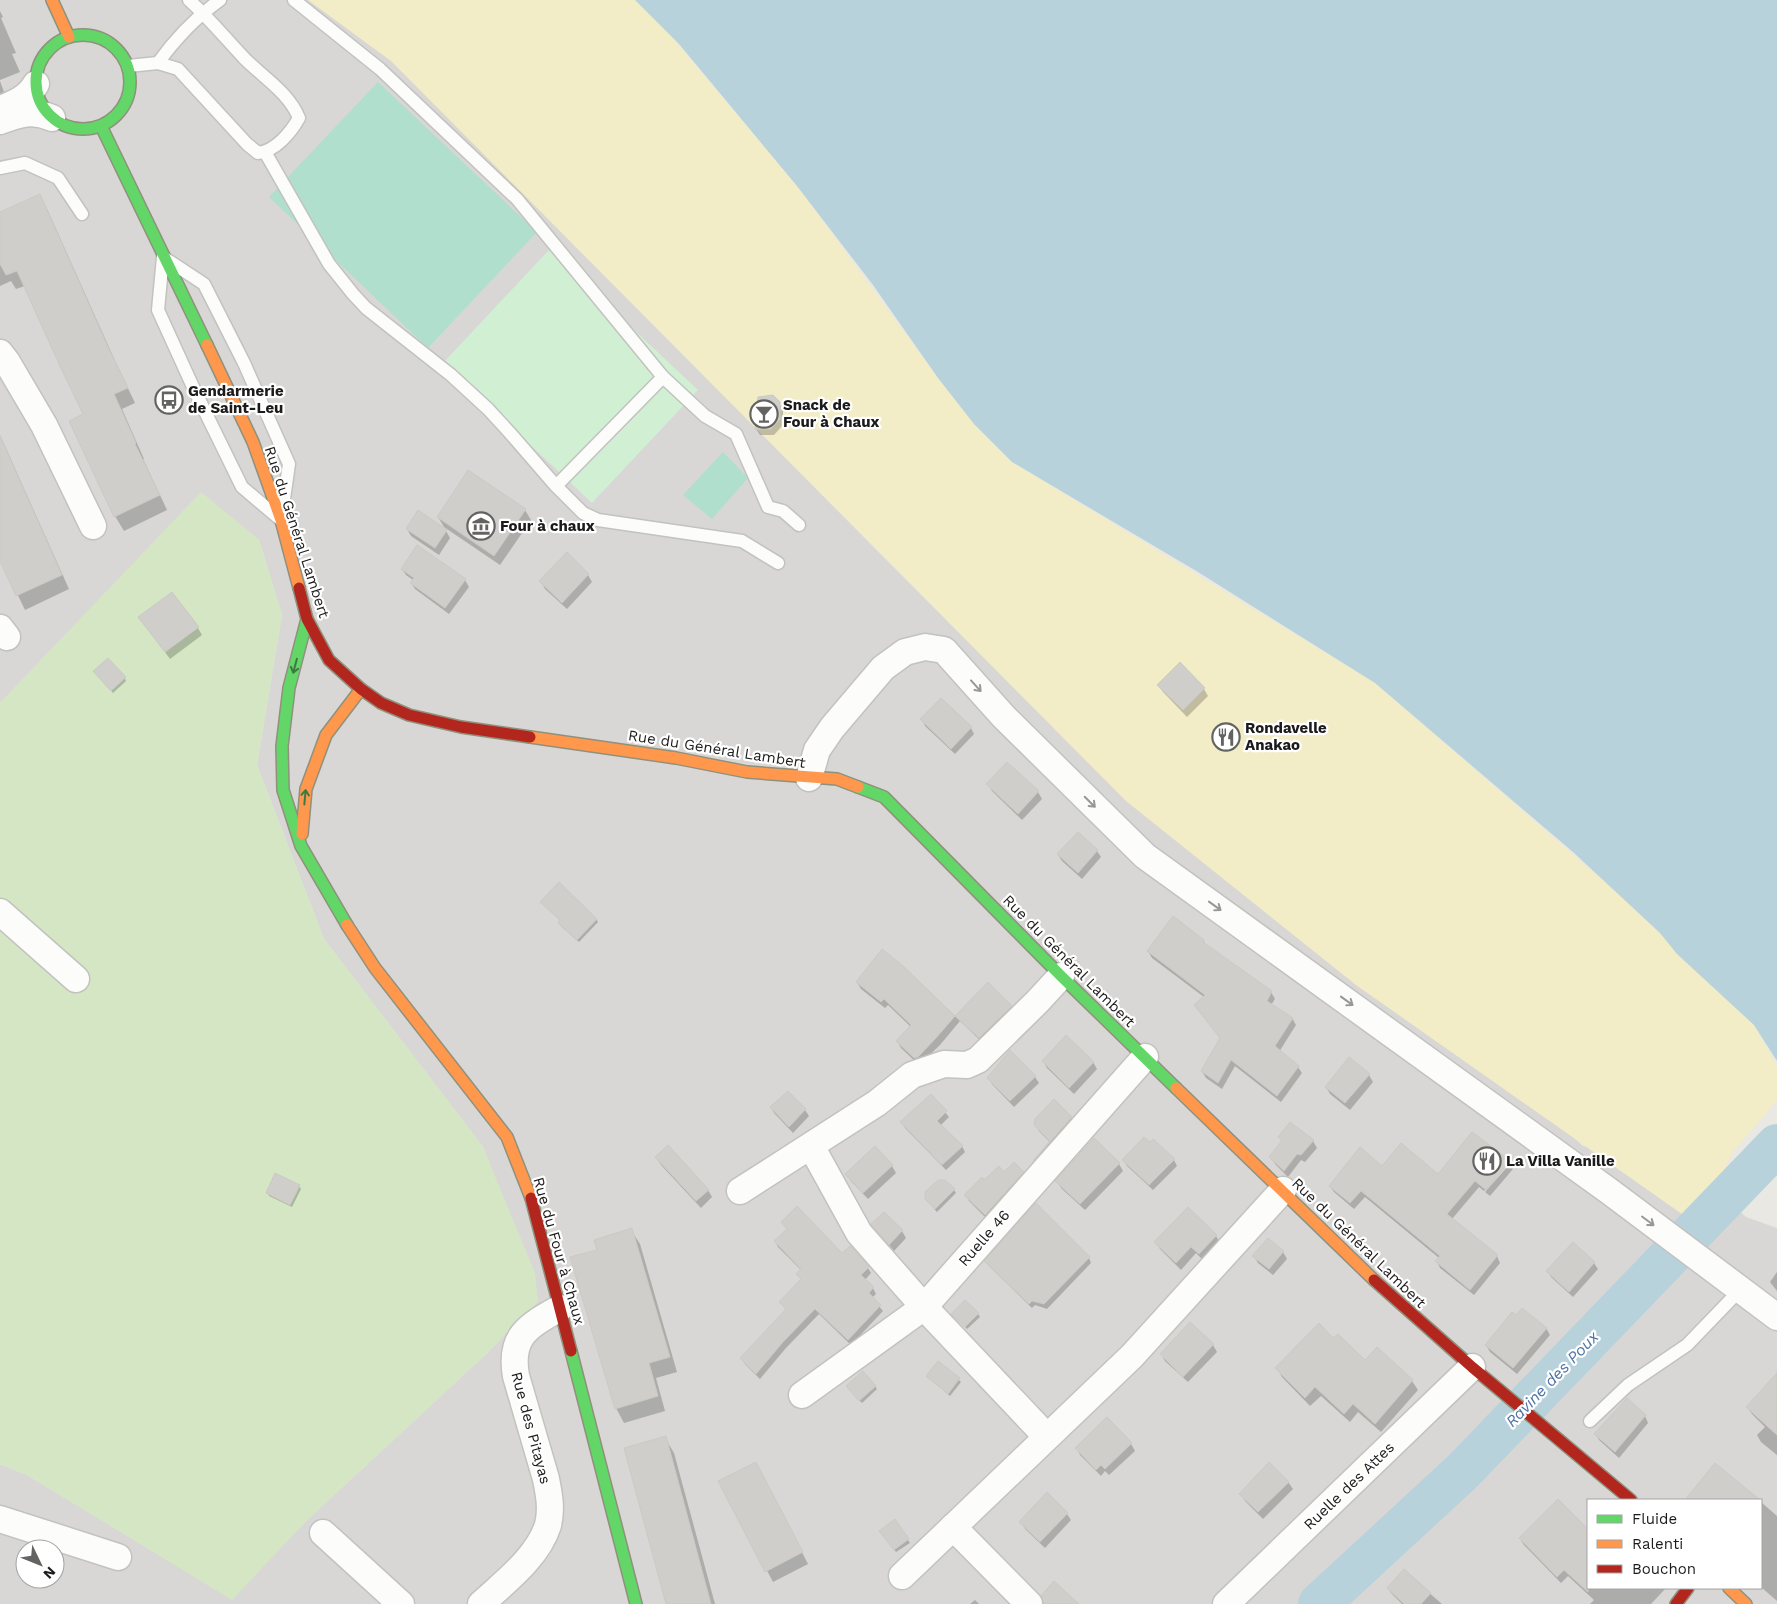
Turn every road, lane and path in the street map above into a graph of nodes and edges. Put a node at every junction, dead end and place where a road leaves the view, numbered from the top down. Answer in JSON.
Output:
{"nodes":[{"id":1,"x":52,"y":0,"type":"edge"},
{"id":2,"x":189,"y":0,"type":"edge"},
{"id":3,"x":220,"y":0,"type":"edge"},
{"id":4,"x":294,"y":0,"type":"edge"},
{"id":5,"x":202,"y":12,"type":"junction"},
{"id":6,"x":69,"y":36,"type":"junction"},
{"id":7,"x":158,"y":63,"type":"junction"},
{"id":8,"x":128,"y":66,"type":"junction"},
{"id":9,"x":36,"y":84,"type":"junction"},
{"id":10,"x":0,"y":109,"type":"edge"},
{"id":11,"x":52,"y":118,"type":"junction"},
{"id":12,"x":0,"y":120,"type":"edge"},
{"id":13,"x":101,"y":126,"type":"junction"},
{"id":14,"x":265,"y":152,"type":"junction"},
{"id":15,"x":0,"y":168,"type":"edge"},
{"id":16,"x":82,"y":214,"type":"dead end"},
{"id":17,"x":163,"y":257,"type":"junction"},
{"id":18,"x":0,"y":353,"type":"edge"},
{"id":19,"x":663,"y":377,"type":"junction"},
{"id":20,"x":556,"y":486,"type":"junction"},
{"id":21,"x":281,"y":520,"type":"junction"},
{"id":22,"x":799,"y":525,"type":"dead end"},
{"id":23,"x":93,"y":526,"type":"dead end"},
{"id":24,"x":778,"y":563,"type":"dead end"},
{"id":25,"x":307,"y":619,"type":"junction"},
{"id":26,"x":361,"y":689,"type":"junction"},
{"id":27,"x":809,"y":778,"type":"junction"},
{"id":28,"x":301,"y":846,"type":"junction"},
{"id":29,"x":0,"y":912,"type":"edge"},
{"id":30,"x":1061,"y":976,"type":"junction"},
{"id":31,"x":76,"y":979,"type":"dead end"},
{"id":32,"x":1144,"y":1057,"type":"junction"},
{"id":33,"x":811,"y":1146,"type":"junction"},
{"id":34,"x":1283,"y":1190,"type":"junction"},
{"id":35,"x":740,"y":1192,"type":"dead end"},
{"id":36,"x":1733,"y":1284,"type":"junction"},
{"id":37,"x":924,"y":1307,"type":"junction"},
{"id":38,"x":560,"y":1308,"type":"junction"},
{"id":39,"x":1777,"y":1317,"type":"edge"},
{"id":40,"x":1472,"y":1367,"type":"junction"},
{"id":41,"x":802,"y":1395,"type":"dead end"},
{"id":42,"x":1590,"y":1421,"type":"dead end"},
{"id":43,"x":1046,"y":1437,"type":"junction"},
{"id":44,"x":1630,"y":1499,"type":"edge"},
{"id":45,"x":0,"y":1519,"type":"edge"},
{"id":46,"x":953,"y":1527,"type":"junction"},
{"id":47,"x":323,"y":1533,"type":"dead end"},
{"id":48,"x":118,"y":1557,"type":"dead end"},
{"id":49,"x":902,"y":1576,"type":"dead end"},
{"id":50,"x":1687,"y":1589,"type":"edge"},
{"id":51,"x":1730,"y":1589,"type":"edge"},
{"id":52,"x":401,"y":1604,"type":"edge"},
{"id":53,"x":481,"y":1604,"type":"edge"},
{"id":54,"x":636,"y":1604,"type":"edge"},
{"id":55,"x":1029,"y":1604,"type":"edge"},
{"id":56,"x":1226,"y":1604,"type":"edge"},
{"id":57,"x":1676,"y":1604,"type":"edge"},
{"id":58,"x":1746,"y":1604,"type":"edge"}],
"edges":[{"from":1,"to":6,"type":"main road"},
{"from":2,"to":5,"type":"lane"},
{"from":3,"to":5,"type":"lane"},
{"from":4,"to":19,"type":"lane"},
{"from":5,"to":7,"type":"lane"},
{"from":5,"to":14,"type":"lane"},
{"from":6,"to":8,"type":"main road"},
{"from":6,"to":9,"type":"main road"},
{"from":7,"to":8,"type":"lane"},
{"from":7,"to":14,"type":"lane"},
{"from":8,"to":13,"type":"main road"},
{"from":9,"to":10,"type":"street"},
{"from":9,"to":11,"type":"main road"},
{"from":11,"to":12,"type":"street"},
{"from":11,"to":13,"type":"main road"},
{"from":13,"to":17,"type":"main road","name":"Rue du Général Lambert"},
{"from":14,"to":20,"type":"lane"},
{"from":15,"to":16,"type":"lane"},
{"from":17,"to":21,"type":"main road","name":"Rue du Général Lambert"},
{"from":17,"to":21,"type":"lane"},
{"from":17,"to":21,"type":"lane"},
{"from":18,"to":23,"type":"street"},
{"from":19,"to":20,"type":"lane"},
{"from":19,"to":22,"type":"lane"},
{"from":20,"to":24,"type":"lane"},
{"from":21,"to":25,"type":"main road","name":"Rue du Général Lambert"},
{"from":25,"to":26,"type":"main road","name":"Rue du Général Lambert"},
{"from":25,"to":28,"type":"main road","name":"Rue du Four à Chaux","one_way":true},
{"from":26,"to":27,"type":"main road","name":"Rue du Général Lambert"},
{"from":28,"to":26,"type":"main road","one_way":true},
{"from":27,"to":30,"type":"main road","name":"Rue du Général Lambert"},
{"from":27,"to":36,"type":"street","one_way":true},
{"from":28,"to":38,"type":"main road","name":"Rue du Four à Chaux"},
{"from":29,"to":31,"type":"street"},
{"from":30,"to":32,"type":"main road","name":"Rue du Général Lambert"},
{"from":30,"to":33,"type":"street"},
{"from":32,"to":34,"type":"main road","name":"Rue du Général Lambert"},
{"from":32,"to":37,"type":"street","name":"Ruelle 46"},
{"from":33,"to":35,"type":"street"},
{"from":33,"to":37,"type":"street"},
{"from":34,"to":40,"type":"main road","name":"Rue du Général Lambert"},
{"from":34,"to":43,"type":"street"},
{"from":36,"to":39,"type":"street"},
{"from":36,"to":42,"type":"lane"},
{"from":37,"to":41,"type":"street","name":"Ruelle 46"},
{"from":37,"to":43,"type":"street"},
{"from":38,"to":53,"type":"street","name":"Rue des Pitayas"},
{"from":38,"to":54,"type":"main road","name":"Rue du Four à Chaux"},
{"from":40,"to":44,"type":"main road","name":"Rue du Général Lambert"},
{"from":40,"to":56,"type":"street","name":"Ruelle des Attes"},
{"from":43,"to":46,"type":"street"},
{"from":45,"to":48,"type":"street"},
{"from":46,"to":49,"type":"street"},
{"from":46,"to":55,"type":"street"},
{"from":47,"to":52,"type":"street"},
{"from":50,"to":57,"type":"main road"},
{"from":51,"to":58,"type":"main road"}]}
